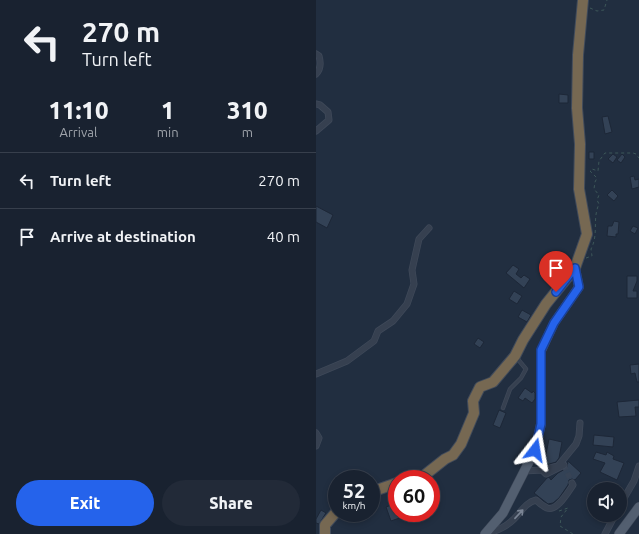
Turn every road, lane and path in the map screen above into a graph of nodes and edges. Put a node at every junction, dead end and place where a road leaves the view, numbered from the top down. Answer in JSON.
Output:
{"nodes":[{"id":1,"x":607,"y":0,"type":"edge"},
{"id":2,"x":582,"y":4,"type":"edge"},
{"id":3,"x":316,"y":54,"type":"edge"},
{"id":4,"x":316,"y":74,"type":"edge"},
{"id":5,"x":316,"y":104,"type":"edge"},
{"id":6,"x":316,"y":132,"type":"edge"},
{"id":7,"x":639,"y":158,"type":"edge"},
{"id":8,"x":429,"y":228,"type":"dead end"},
{"id":9,"x":584,"y":259,"type":"dead end"},
{"id":10,"x":575,"y":268,"type":"junction"},
{"id":11,"x":515,"y":356,"type":"junction"},
{"id":12,"x":316,"y":374,"type":"edge"},
{"id":13,"x":503,"y":408,"type":"dead end"},
{"id":14,"x":580,"y":423,"type":"dead end"},
{"id":15,"x":316,"y":432,"type":"edge"},
{"id":16,"x":316,"y":446,"type":"edge"},
{"id":17,"x":564,"y":465,"type":"dead end"},
{"id":18,"x":639,"y":466,"type":"edge"},
{"id":19,"x":431,"y":470,"type":"edge"},
{"id":20,"x":542,"y":470,"type":"junction"},
{"id":21,"x":524,"y":471,"type":"junction"},
{"id":22,"x":572,"y":483,"type":"dead end"},
{"id":23,"x":627,"y":493,"type":"edge"},
{"id":24,"x":639,"y":507,"type":"edge"},
{"id":25,"x":557,"y":511,"type":"dead end"},
{"id":26,"x":328,"y":522,"type":"edge"},
{"id":27,"x":611,"y":522,"type":"edge"},
{"id":28,"x":325,"y":534,"type":"edge"},
{"id":29,"x":486,"y":534,"type":"edge"},
{"id":30,"x":573,"y":534,"type":"edge"},
{"id":31,"x":605,"y":534,"type":"edge"},
{"id":32,"x":619,"y":534,"type":"edge"}],
"edges":[{"from":1,"to":2,"type":"path"},
{"from":2,"to":10,"type":"highway"},
{"from":3,"to":4,"type":"street"},
{"from":5,"to":6,"type":"street"},
{"from":7,"to":9,"type":"path"},
{"from":8,"to":12,"type":"street"},
{"from":10,"to":11,"type":"highway"},
{"from":10,"to":21,"type":"main road"},
{"from":11,"to":13,"type":"lane"},
{"from":11,"to":19,"type":"highway"},
{"from":14,"to":20,"type":"street"},
{"from":15,"to":16,"type":"street"},
{"from":17,"to":20,"type":"street"},
{"from":18,"to":23,"type":"street"},
{"from":20,"to":21,"type":"street"},
{"from":21,"to":29,"type":"main road"},
{"from":29,"to":22,"type":"street","one_way":true},
{"from":24,"to":32,"type":"main road"},
{"from":25,"to":30,"type":"path"},
{"from":26,"to":28,"type":"highway"},
{"from":27,"to":31,"type":"street"}]}
